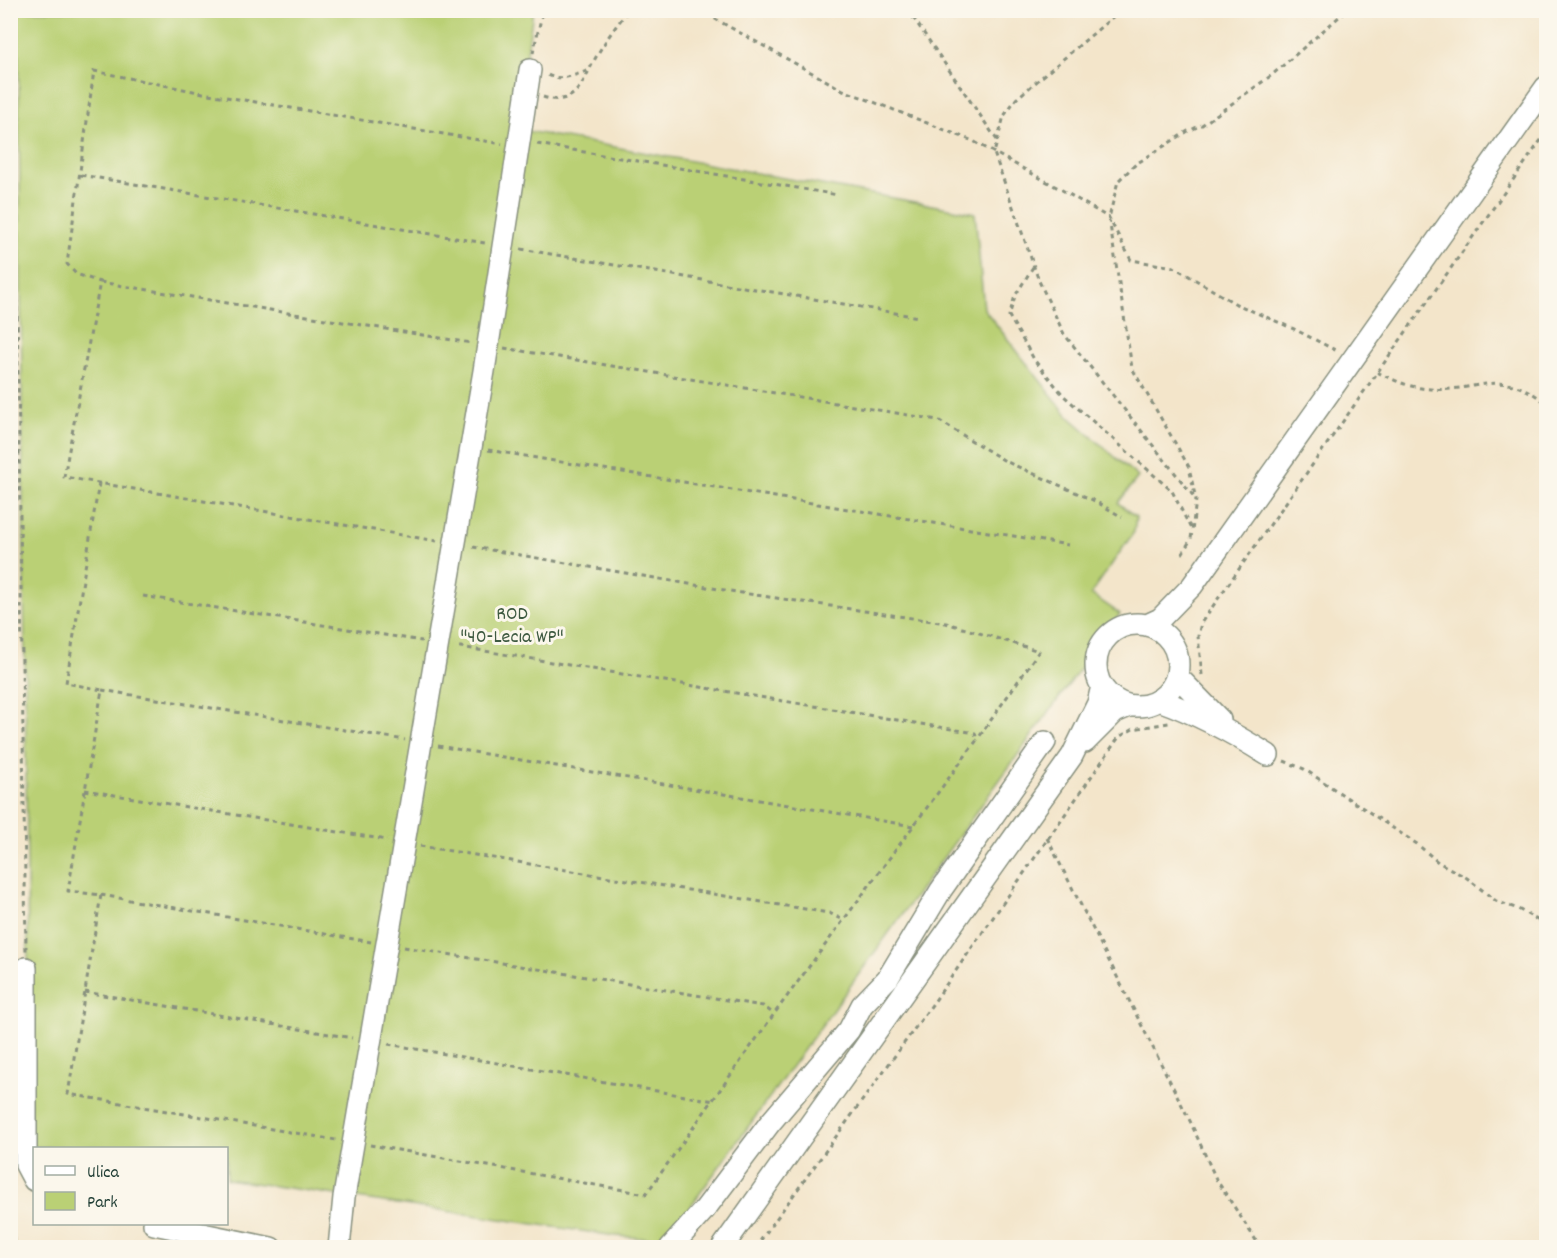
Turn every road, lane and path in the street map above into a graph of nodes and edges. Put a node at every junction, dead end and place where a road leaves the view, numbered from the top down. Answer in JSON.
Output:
{"nodes":[{"id":1,"x":13,"y":10,"type":"edge"},
{"id":2,"x":543,"y":10,"type":"edge"},
{"id":3,"x":629,"y":10,"type":"edge"},
{"id":4,"x":699,"y":10,"type":"edge"},
{"id":5,"x":908,"y":10,"type":"edge"},
{"id":6,"x":1121,"y":10,"type":"edge"},
{"id":7,"x":1347,"y":10,"type":"edge"},
{"id":8,"x":536,"y":63,"type":"junction"},
{"id":9,"x":590,"y":70,"type":"junction"},
{"id":10,"x":1546,"y":87,"type":"edge"},
{"id":11,"x":998,"y":141,"type":"junction"},
{"id":12,"x":518,"y":147,"type":"junction"},
{"id":13,"x":994,"y":153,"type":"junction"},
{"id":14,"x":838,"y":195,"type":"dead end"},
{"id":15,"x":1109,"y":218,"type":"junction"},
{"id":16,"x":1033,"y":267,"type":"junction"},
{"id":17,"x":100,"y":282,"type":"junction"},
{"id":18,"x":488,"y":346,"type":"junction"},
{"id":19,"x":1353,"y":360,"type":"junction"},
{"id":20,"x":1377,"y":372,"type":"dead end"},
{"id":21,"x":1546,"y":403,"type":"edge"},
{"id":22,"x":471,"y":447,"type":"junction"},
{"id":23,"x":99,"y":483,"type":"junction"},
{"id":24,"x":1196,"y":500,"type":"junction"},
{"id":25,"x":1122,"y":517,"type":"dead end"},
{"id":26,"x":1192,"y":531,"type":"junction"},
{"id":27,"x":455,"y":544,"type":"junction"},
{"id":28,"x":1068,"y":545,"type":"dead end"},
{"id":29,"x":1182,"y":554,"type":"dead end"},
{"id":30,"x":1192,"y":586,"type":"junction"},
{"id":31,"x":143,"y":596,"type":"dead end"},
{"id":32,"x":1147,"y":625,"type":"junction"},
{"id":33,"x":1171,"y":642,"type":"junction"},
{"id":34,"x":438,"y":643,"type":"junction"},
{"id":35,"x":1177,"y":676,"type":"junction"},
{"id":36,"x":1102,"y":686,"type":"junction"},
{"id":37,"x":102,"y":690,"type":"junction"},
{"id":38,"x":1159,"y":700,"type":"junction"},
{"id":39,"x":1130,"y":706,"type":"junction"},
{"id":40,"x":1236,"y":735,"type":"junction"},
{"id":41,"x":977,"y":740,"type":"junction"},
{"id":42,"x":1045,"y":742,"type":"dead end"},
{"id":43,"x":422,"y":743,"type":"junction"},
{"id":44,"x":1268,"y":755,"type":"joint"},
{"id":45,"x":1072,"y":756,"type":"junction"},
{"id":46,"x":85,"y":790,"type":"junction"},
{"id":47,"x":913,"y":826,"type":"junction"},
{"id":48,"x":1047,"y":838,"type":"dead end"},
{"id":49,"x":404,"y":843,"type":"junction"},
{"id":50,"x":101,"y":895,"type":"junction"},
{"id":51,"x":844,"y":920,"type":"junction"},
{"id":52,"x":1546,"y":925,"type":"edge"},
{"id":53,"x":387,"y":944,"type":"junction"},
{"id":54,"x":26,"y":969,"type":"joint"},
{"id":55,"x":85,"y":993,"type":"junction"},
{"id":56,"x":774,"y":1014,"type":"junction"},
{"id":57,"x":370,"y":1041,"type":"junction"},
{"id":58,"x":714,"y":1101,"type":"junction"},
{"id":59,"x":770,"y":1123,"type":"junction"},
{"id":60,"x":353,"y":1142,"type":"junction"},
{"id":61,"x":799,"y":1142,"type":"junction"},
{"id":62,"x":33,"y":1178,"type":"edge"},
{"id":63,"x":159,"y":1225,"type":"edge"},
{"id":64,"x":271,"y":1248,"type":"edge"},
{"id":65,"x":339,"y":1248,"type":"edge"},
{"id":66,"x":670,"y":1248,"type":"edge"},
{"id":67,"x":722,"y":1248,"type":"edge"},
{"id":68,"x":1261,"y":1248,"type":"edge"}],
"edges":[{"from":1,"to":54,"type":"path"},
{"from":2,"to":8,"type":"path"},
{"from":3,"to":9,"type":"path"},
{"from":4,"to":13,"type":"path"},
{"from":5,"to":11,"type":"path"},
{"from":6,"to":11,"type":"path"},
{"from":7,"to":15,"type":"path"},
{"from":8,"to":9,"type":"path"},
{"from":8,"to":9,"type":"path"},
{"from":8,"to":12,"type":"street"},
{"from":10,"to":19,"type":"street"},
{"from":11,"to":13,"type":"path"},
{"from":12,"to":14,"type":"path"},
{"from":12,"to":17,"type":"path"},
{"from":12,"to":18,"type":"street"},
{"from":13,"to":15,"type":"path"},
{"from":13,"to":16,"type":"path"},
{"from":15,"to":19,"type":"path"},
{"from":15,"to":24,"type":"path"},
{"from":16,"to":24,"type":"path"},
{"from":16,"to":26,"type":"path"},
{"from":17,"to":18,"type":"path"},
{"from":17,"to":23,"type":"path"},
{"from":18,"to":22,"type":"street"},
{"from":18,"to":25,"type":"path"},
{"from":19,"to":30,"type":"street"},
{"from":20,"to":21,"type":"path"},
{"from":22,"to":27,"type":"street"},
{"from":22,"to":28,"type":"path"},
{"from":23,"to":27,"type":"path"},
{"from":23,"to":37,"type":"path"},
{"from":24,"to":26,"type":"path"},
{"from":26,"to":29,"type":"path"},
{"from":27,"to":34,"type":"street"},
{"from":27,"to":41,"type":"path"},
{"from":30,"to":32,"type":"street"},
{"from":30,"to":33,"type":"street"},
{"from":31,"to":34,"type":"path"},
{"from":32,"to":33,"type":"street"},
{"from":32,"to":36,"type":"street"},
{"from":33,"to":35,"type":"street"},
{"from":34,"to":41,"type":"path"},
{"from":34,"to":43,"type":"street"},
{"from":35,"to":38,"type":"street"},
{"from":35,"to":40,"type":"street"},
{"from":36,"to":39,"type":"street"},
{"from":36,"to":45,"type":"street"},
{"from":37,"to":43,"type":"path"},
{"from":37,"to":46,"type":"path"},
{"from":38,"to":39,"type":"street"},
{"from":38,"to":40,"type":"street"},
{"from":39,"to":45,"type":"street"},
{"from":40,"to":44,"type":"street"},
{"from":41,"to":47,"type":"path"},
{"from":42,"to":59,"type":"street"},
{"from":43,"to":47,"type":"path"},
{"from":43,"to":49,"type":"street"},
{"from":44,"to":52,"type":"path"},
{"from":45,"to":61,"type":"street"},
{"from":46,"to":49,"type":"path"},
{"from":46,"to":50,"type":"path"},
{"from":47,"to":51,"type":"path"},
{"from":48,"to":68,"type":"path"},
{"from":49,"to":51,"type":"path"},
{"from":49,"to":53,"type":"street"},
{"from":50,"to":53,"type":"path"},
{"from":50,"to":55,"type":"path"},
{"from":51,"to":56,"type":"path"},
{"from":53,"to":56,"type":"path"},
{"from":53,"to":57,"type":"street"},
{"from":54,"to":62,"type":"street"},
{"from":55,"to":57,"type":"path"},
{"from":55,"to":60,"type":"path"},
{"from":56,"to":58,"type":"path"},
{"from":57,"to":58,"type":"path"},
{"from":57,"to":60,"type":"street"},
{"from":58,"to":60,"type":"path"},
{"from":59,"to":61,"type":"street"},
{"from":59,"to":66,"type":"street"},
{"from":60,"to":65,"type":"street"},
{"from":61,"to":67,"type":"street"},
{"from":63,"to":64,"type":"street"}]}
